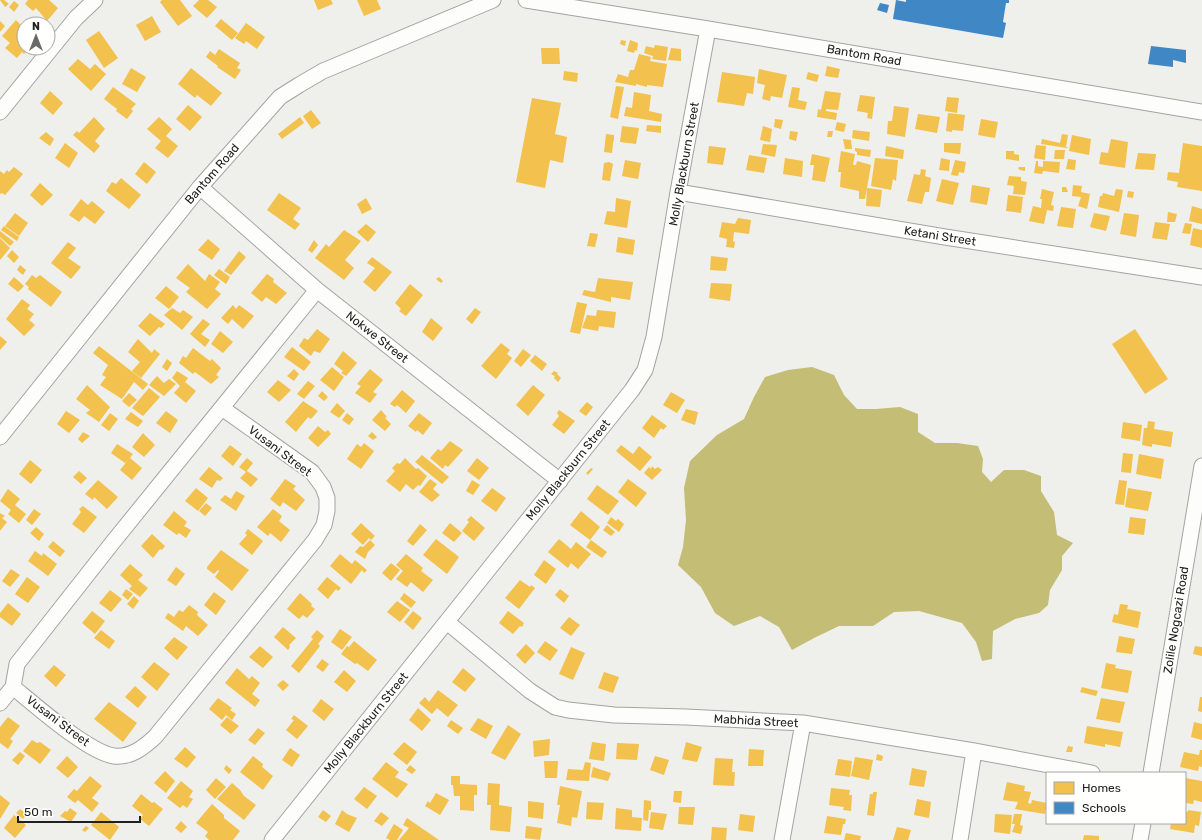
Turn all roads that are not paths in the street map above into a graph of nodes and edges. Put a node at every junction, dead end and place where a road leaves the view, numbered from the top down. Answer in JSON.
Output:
{"nodes":[{"id":1,"x":95,"y":0,"type":"edge"},
{"id":2,"x":493,"y":0,"type":"edge"},
{"id":3,"x":526,"y":0,"type":"edge"},
{"id":4,"x":708,"y":29,"type":"junction"},
{"id":5,"x":0,"y":112,"type":"edge"},
{"id":6,"x":1202,"y":112,"type":"edge"},
{"id":7,"x":200,"y":187,"type":"junction"},
{"id":8,"x":678,"y":192,"type":"junction"},
{"id":9,"x":1202,"y":278,"type":"edge"},
{"id":10,"x":317,"y":290,"type":"junction"},
{"id":11,"x":222,"y":408,"type":"junction"},
{"id":12,"x":0,"y":437,"type":"edge"},
{"id":13,"x":1202,"y":466,"type":"edge"},
{"id":14,"x":560,"y":481,"type":"junction"},
{"id":15,"x":447,"y":622,"type":"junction"},
{"id":16,"x":13,"y":687,"type":"junction"},
{"id":17,"x":0,"y":703,"type":"edge"},
{"id":18,"x":803,"y":723,"type":"junction"},
{"id":19,"x":974,"y":751,"type":"junction"},
{"id":20,"x":1087,"y":772,"type":"edge"},
{"id":21,"x":1151,"y":772,"type":"edge"},
{"id":22,"x":1143,"y":824,"type":"edge"},
{"id":23,"x":272,"y":840,"type":"edge"},
{"id":24,"x":782,"y":840,"type":"edge"},
{"id":25,"x":960,"y":840,"type":"edge"},
{"id":26,"x":1140,"y":840,"type":"edge"}],
"edges":[{"from":1,"to":5,"type":"street"},
{"from":2,"to":7,"type":"street","name":"Bantom Road"},
{"from":3,"to":4,"type":"street","name":"Bantom Road"},
{"from":4,"to":6,"type":"street","name":"Bantom Road"},
{"from":4,"to":8,"type":"street","name":"Molly Blackburn Street"},
{"from":7,"to":10,"type":"street","name":"Nokwe Street"},
{"from":7,"to":12,"type":"street","name":"Bantom Road"},
{"from":8,"to":9,"type":"street","name":"Ketani Street"},
{"from":8,"to":14,"type":"street","name":"Molly Blackburn Street"},
{"from":10,"to":11,"type":"street"},
{"from":10,"to":14,"type":"street","name":"Nokwe Street"},
{"from":11,"to":16,"type":"street"},
{"from":11,"to":16,"type":"street","name":"Vusani Street"},
{"from":13,"to":21,"type":"street","name":"Zolile Nogcazi Road"},
{"from":14,"to":15,"type":"street","name":"Molly Blackburn Street"},
{"from":15,"to":18,"type":"street","name":"Mabhida Street"},
{"from":15,"to":23,"type":"street","name":"Molly Blackburn Street"},
{"from":16,"to":17,"type":"street"},
{"from":18,"to":19,"type":"street","name":"Mabhida Street"},
{"from":18,"to":24,"type":"street"},
{"from":19,"to":20,"type":"street","name":"Mabhida Street"},
{"from":19,"to":25,"type":"street"},
{"from":22,"to":26,"type":"street"}]}
